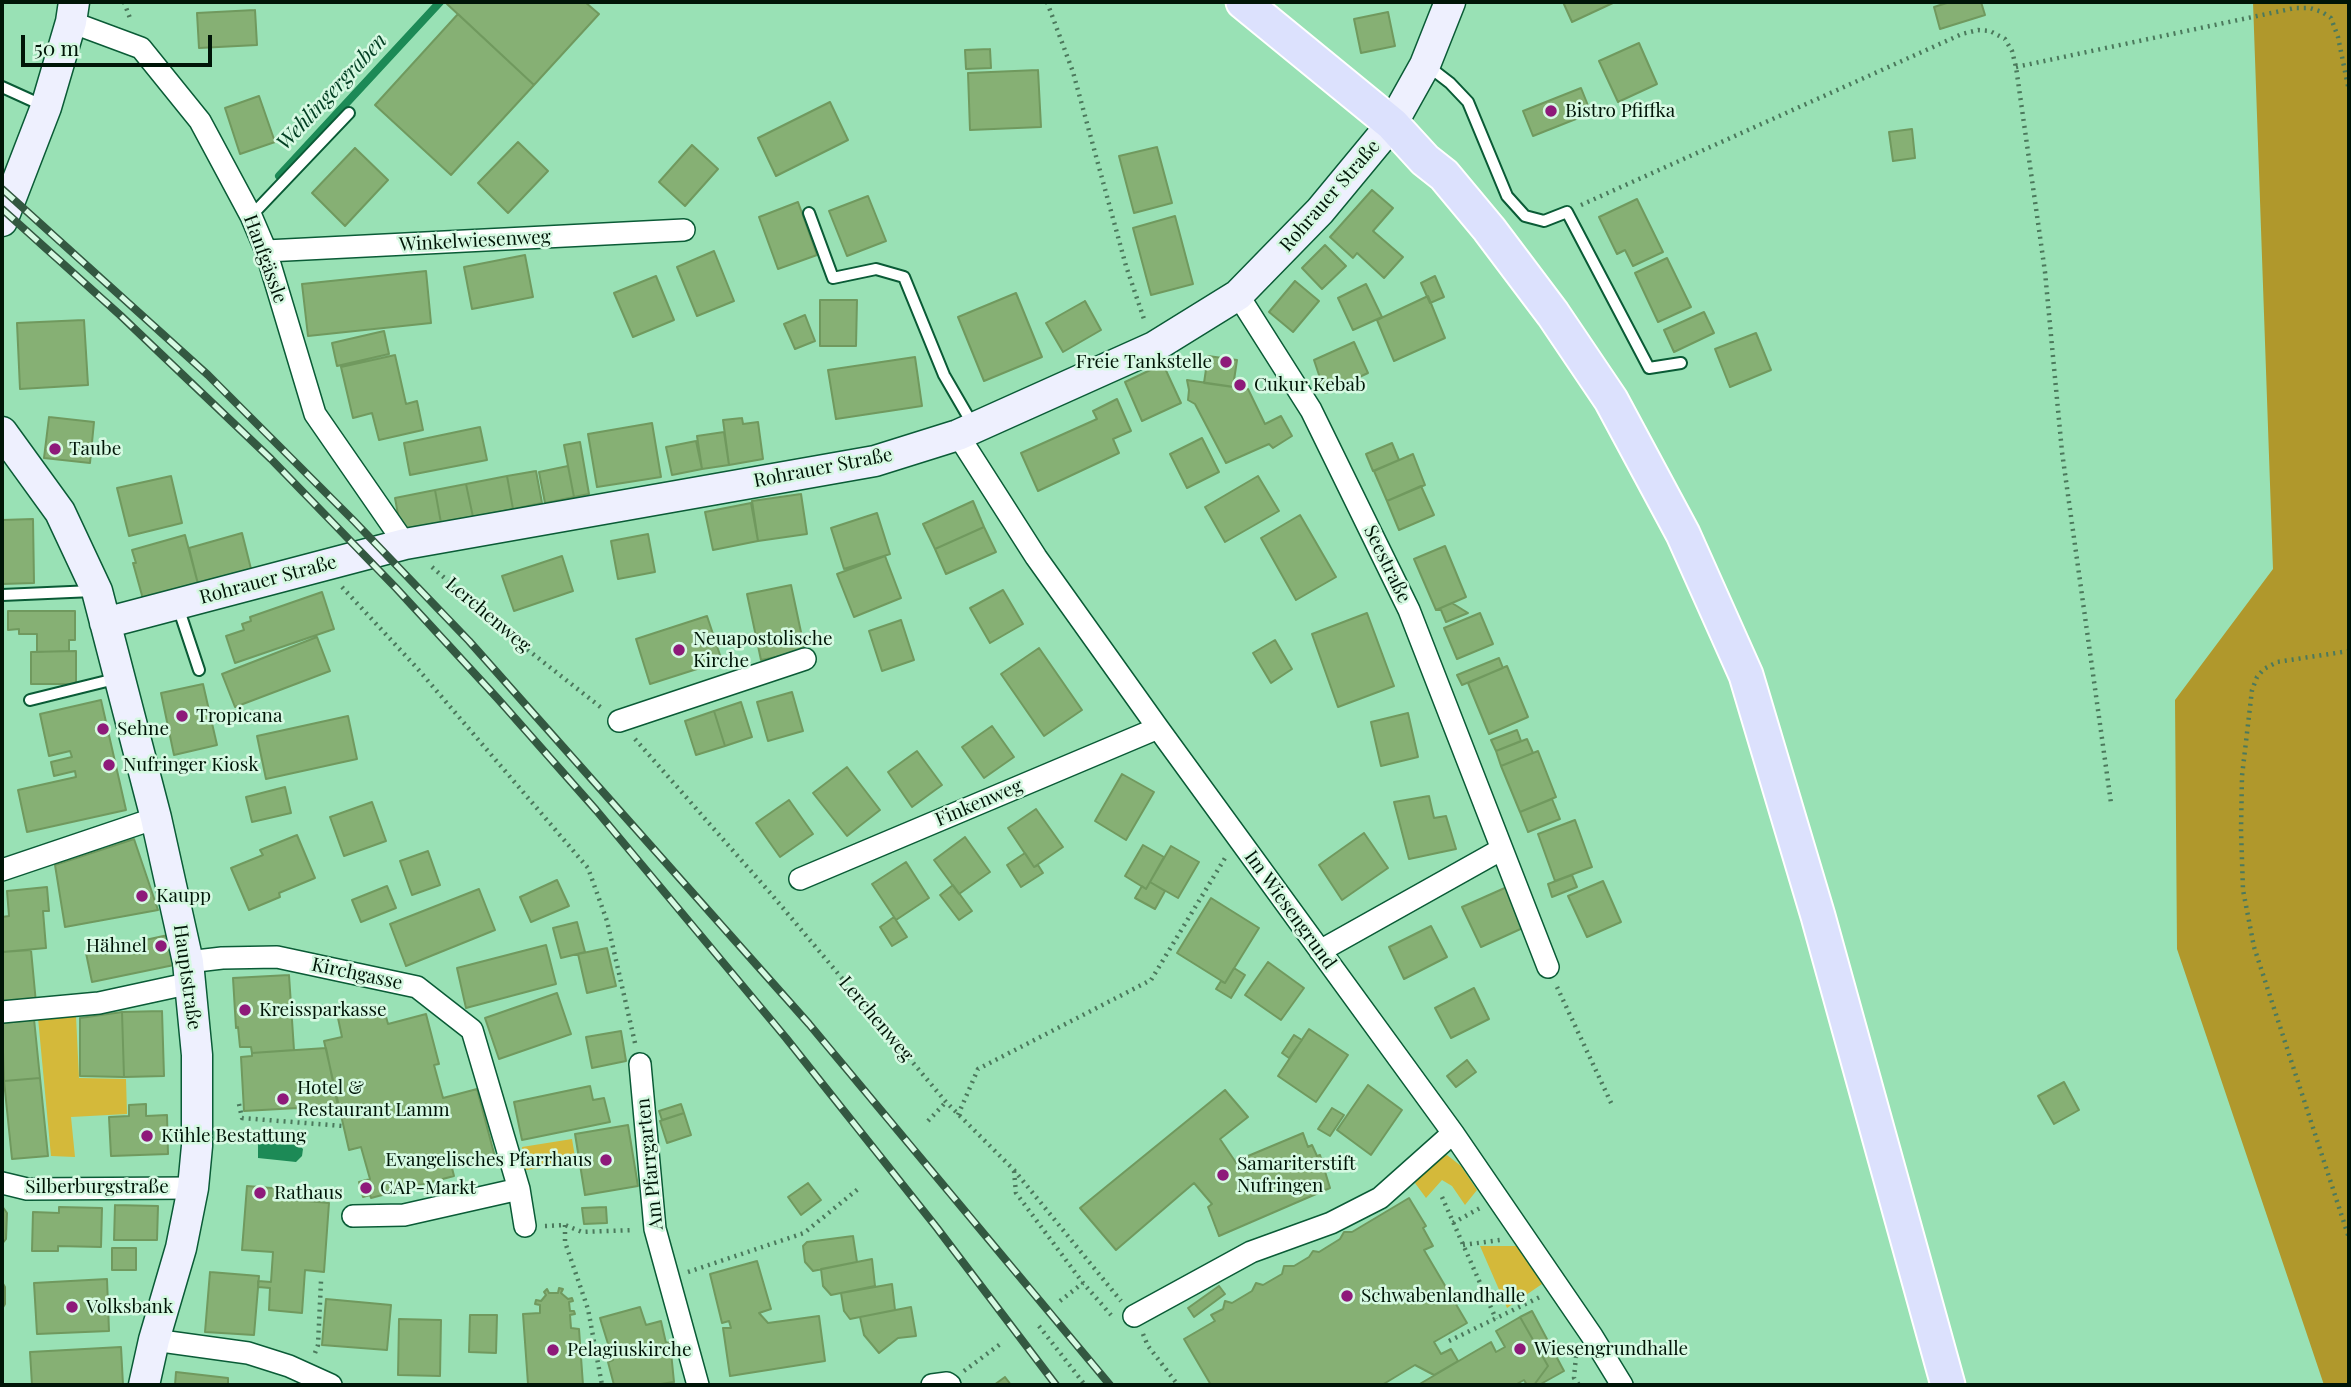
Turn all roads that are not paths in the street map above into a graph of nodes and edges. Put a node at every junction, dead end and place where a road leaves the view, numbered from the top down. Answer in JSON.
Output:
{"nodes":[{"id":1,"x":1243,"y":2,"type":"edge"},
{"id":2,"x":1450,"y":2,"type":"edge"},
{"id":3,"x":73,"y":12,"type":"edge"},
{"id":4,"x":1425,"y":65,"type":"junction"},
{"id":5,"x":2,"y":87,"type":"edge"},
{"id":6,"x":46,"y":107,"type":"junction"},
{"id":7,"x":349,"y":113,"type":"dead end"},
{"id":8,"x":1392,"y":124,"type":"junction"},
{"id":9,"x":809,"y":213,"type":"dead end"},
{"id":10,"x":251,"y":216,"type":"junction"},
{"id":11,"x":2,"y":221,"type":"edge"},
{"id":12,"x":684,"y":230,"type":"dead end"},
{"id":13,"x":266,"y":251,"type":"junction"},
{"id":14,"x":1238,"y":295,"type":"junction"},
{"id":15,"x":1681,"y":363,"type":"dead end"},
{"id":16,"x":966,"y":431,"type":"junction"},
{"id":17,"x":2,"y":432,"type":"edge"},
{"id":18,"x":414,"y":552,"type":"junction"},
{"id":19,"x":97,"y":591,"type":"junction"},
{"id":20,"x":2,"y":595,"type":"edge"},
{"id":21,"x":177,"y":604,"type":"junction"},
{"id":22,"x":105,"y":622,"type":"junction"},
{"id":23,"x":805,"y":659,"type":"dead end"},
{"id":24,"x":199,"y":670,"type":"dead end"},
{"id":25,"x":119,"y":678,"type":"junction"},
{"id":26,"x":30,"y":700,"type":"dead end"},
{"id":27,"x":619,"y":721,"type":"road end"},
{"id":28,"x":1157,"y":727,"type":"junction"},
{"id":29,"x":156,"y":818,"type":"junction"},
{"id":30,"x":1502,"y":849,"type":"junction"},
{"id":31,"x":2,"y":870,"type":"edge"},
{"id":32,"x":800,"y":879,"type":"dead end"},
{"id":33,"x":1320,"y":951,"type":"junction"},
{"id":34,"x":1548,"y":967,"type":"road end"},
{"id":35,"x":189,"y":973,"type":"junction"},
{"id":36,"x":2,"y":1012,"type":"edge"},
{"id":37,"x":640,"y":1064,"type":"road end"},
{"id":38,"x":1453,"y":1133,"type":"junction"},
{"id":39,"x":2,"y":1183,"type":"edge"},
{"id":40,"x":193,"y":1188,"type":"junction"},
{"id":41,"x":519,"y":1189,"type":"junction"},
{"id":42,"x":353,"y":1216,"type":"dead end"},
{"id":43,"x":525,"y":1226,"type":"road end"},
{"id":44,"x":1134,"y":1316,"type":"road end"},
{"id":45,"x":154,"y":1340,"type":"junction"},
{"id":46,"x":144,"y":1385,"type":"edge"},
{"id":47,"x":331,"y":1385,"type":"edge"},
{"id":48,"x":698,"y":1385,"type":"edge"},
{"id":49,"x":1622,"y":1385,"type":"edge"},
{"id":50,"x":1948,"y":1385,"type":"edge"}],
"edges":[{"from":1,"to":8,"type":"main road"},
{"from":2,"to":4,"type":"street","name":"Rohrauer Straße"},
{"from":3,"to":6,"type":"street"},
{"from":3,"to":10,"type":"street","name":"Hanfgässle"},
{"from":4,"to":8,"type":"street","name":"Rohrauer Straße"},
{"from":4,"to":15,"type":"lane"},
{"from":5,"to":6,"type":"lane"},
{"from":6,"to":11,"type":"street"},
{"from":7,"to":10,"type":"lane"},
{"from":8,"to":14,"type":"street","name":"Rohrauer Straße"},
{"from":8,"to":50,"type":"main road"},
{"from":9,"to":16,"type":"lane"},
{"from":10,"to":13,"type":"street","name":"Hanfgässle"},
{"from":12,"to":13,"type":"street","name":"Winkelwiesenweg"},
{"from":13,"to":18,"type":"street","name":"Hanfgässle"},
{"from":14,"to":16,"type":"street","name":"Rohrauer Straße"},
{"from":14,"to":30,"type":"street","name":"Seestraße"},
{"from":16,"to":18,"type":"street","name":"Rohrauer Straße"},
{"from":16,"to":28,"type":"street","name":"Im Wiesengrund"},
{"from":17,"to":19,"type":"street","name":"Hauptstraße"},
{"from":18,"to":21,"type":"street","name":"Rohrauer Straße"},
{"from":19,"to":20,"type":"lane"},
{"from":19,"to":22,"type":"street","name":"Hauptstraße"},
{"from":21,"to":22,"type":"street","name":"Rohrauer Straße"},
{"from":21,"to":24,"type":"lane"},
{"from":22,"to":25,"type":"street","name":"Hauptstraße"},
{"from":23,"to":27,"type":"street"},
{"from":25,"to":26,"type":"lane"},
{"from":25,"to":29,"type":"street","name":"Hauptstraße"},
{"from":28,"to":32,"type":"street","name":"Finkenweg"},
{"from":28,"to":33,"type":"street","name":"Im Wiesengrund"},
{"from":29,"to":31,"type":"street"},
{"from":29,"to":35,"type":"street","name":"Hauptstraße"},
{"from":30,"to":33,"type":"street"},
{"from":30,"to":34,"type":"street","name":"Seestraße"},
{"from":33,"to":38,"type":"street","name":"Im Wiesengrund"},
{"from":35,"to":36,"type":"street","name":"Kirchgasse"},
{"from":35,"to":40,"type":"street","name":"Hauptstraße"},
{"from":35,"to":41,"type":"street","name":"Kirchgasse"},
{"from":37,"to":48,"type":"street","name":"Am Pfarrgarten"},
{"from":38,"to":44,"type":"street"},
{"from":38,"to":49,"type":"street","name":"Im Wiesengrund"},
{"from":39,"to":40,"type":"street","name":"Silberburgstraße"},
{"from":40,"to":45,"type":"street","name":"Hauptstraße"},
{"from":41,"to":42,"type":"street"},
{"from":41,"to":43,"type":"street","name":"Kirchgasse"},
{"from":45,"to":46,"type":"street","name":"Hauptstraße"},
{"from":45,"to":47,"type":"street"}]}
